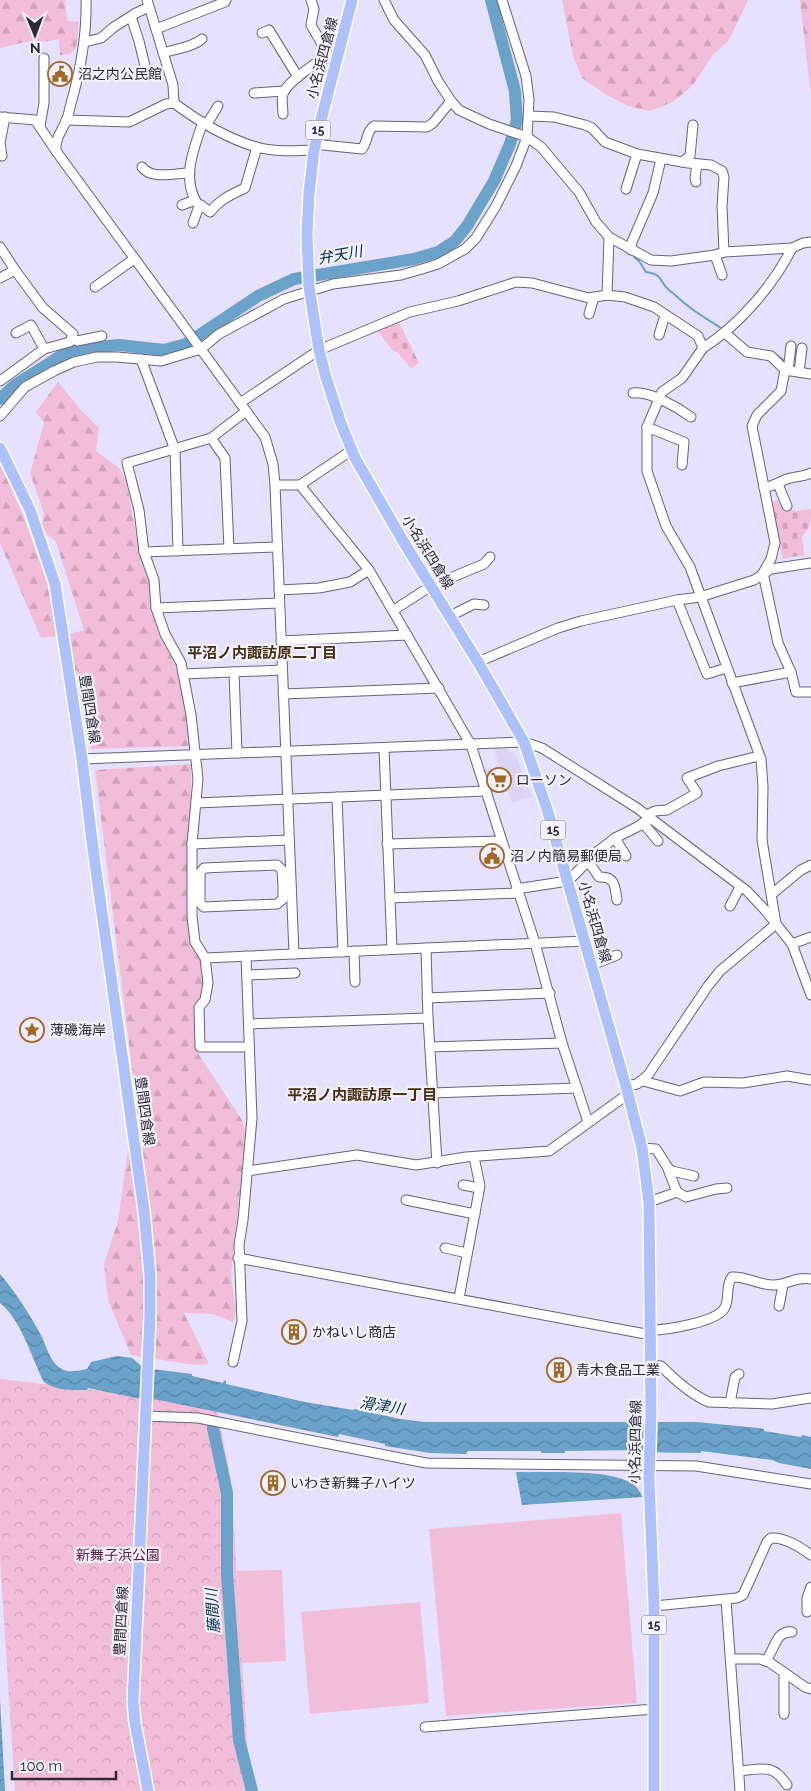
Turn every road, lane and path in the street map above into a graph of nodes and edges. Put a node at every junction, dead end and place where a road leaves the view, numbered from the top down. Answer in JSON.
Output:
{"nodes":[{"id":1,"x":86,"y":0,"type":"edge"},
{"id":2,"x":226,"y":0,"type":"edge"},
{"id":3,"x":311,"y":0,"type":"edge"},
{"id":4,"x":352,"y":0,"type":"edge"},
{"id":5,"x":384,"y":0,"type":"edge"},
{"id":6,"x":502,"y":0,"type":"edge"},
{"id":7,"x":148,"y":4,"type":"edge"},
{"id":8,"x":131,"y":17,"type":"junction"},
{"id":9,"x":156,"y":30,"type":"junction"},
{"id":10,"x":262,"y":33,"type":"dead end"},
{"id":11,"x":202,"y":39,"type":"dead end"},
{"id":12,"x":85,"y":42,"type":"junction"},
{"id":13,"x":163,"y":53,"type":"junction"},
{"id":14,"x":44,"y":58,"type":"dead end"},
{"id":15,"x":333,"y":59,"type":"junction"},
{"id":16,"x":145,"y":66,"type":"dead end"},
{"id":17,"x":298,"y":77,"type":"junction"},
{"id":18,"x":284,"y":91,"type":"junction"},
{"id":19,"x":254,"y":93,"type":"dead end"},
{"id":20,"x":451,"y":101,"type":"junction"},
{"id":21,"x":174,"y":102,"type":"junction"},
{"id":22,"x":218,"y":106,"type":"dead end"},
{"id":23,"x":283,"y":114,"type":"dead end"},
{"id":24,"x":529,"y":116,"type":"junction"},
{"id":25,"x":2,"y":117,"type":"edge"},
{"id":26,"x":66,"y":120,"type":"junction"},
{"id":27,"x":205,"y":123,"type":"junction"},
{"id":28,"x":693,"y":124,"type":"dead end"},
{"id":29,"x":40,"y":126,"type":"junction"},
{"id":30,"x":527,"y":137,"type":"junction"},
{"id":31,"x":315,"y":146,"type":"junction"},
{"id":32,"x":257,"y":147,"type":"junction"},
{"id":33,"x":56,"y":151,"type":"junction"},
{"id":34,"x":637,"y":154,"type":"junction"},
{"id":35,"x":2,"y":156,"type":"dead end"},
{"id":36,"x":661,"y":159,"type":"junction"},
{"id":37,"x":682,"y":162,"type":"junction"},
{"id":38,"x":697,"y":164,"type":"junction"},
{"id":39,"x":142,"y":167,"type":"dead end"},
{"id":40,"x":189,"y":173,"type":"junction"},
{"id":41,"x":696,"y":182,"type":"dead end"},
{"id":42,"x":626,"y":189,"type":"dead end"},
{"id":43,"x":197,"y":203,"type":"junction"},
{"id":44,"x":182,"y":205,"type":"dead end"},
{"id":45,"x":193,"y":223,"type":"dead end"},
{"id":46,"x":609,"y":237,"type":"junction"},
{"id":47,"x":811,"y":242,"type":"edge"},
{"id":48,"x":0,"y":246,"type":"edge"},
{"id":49,"x":792,"y":248,"type":"junction"},
{"id":50,"x":631,"y":250,"type":"junction"},
{"id":51,"x":724,"y":252,"type":"junction"},
{"id":52,"x":715,"y":255,"type":"junction"},
{"id":53,"x":135,"y":261,"type":"junction"},
{"id":54,"x":15,"y":270,"type":"junction"},
{"id":55,"x":722,"y":275,"type":"dead end"},
{"id":56,"x":0,"y":278,"type":"edge"},
{"id":57,"x":98,"y":288,"type":"dead end"},
{"id":58,"x":310,"y":288,"type":"junction"},
{"id":59,"x":607,"y":295,"type":"junction"},
{"id":60,"x":594,"y":297,"type":"junction"},
{"id":61,"x":588,"y":314,"type":"dead end"},
{"id":62,"x":666,"y":315,"type":"junction"},
{"id":63,"x":16,"y":333,"type":"dead end"},
{"id":64,"x":725,"y":333,"type":"junction"},
{"id":65,"x":659,"y":334,"type":"dead end"},
{"id":66,"x":102,"y":336,"type":"dead end"},
{"id":67,"x":73,"y":338,"type":"junction"},
{"id":68,"x":791,"y":346,"type":"dead end"},
{"id":69,"x":703,"y":348,"type":"junction"},
{"id":70,"x":802,"y":348,"type":"dead end"},
{"id":71,"x":44,"y":349,"type":"junction"},
{"id":72,"x":201,"y":349,"type":"junction"},
{"id":73,"x":319,"y":350,"type":"junction"},
{"id":74,"x":141,"y":360,"type":"junction"},
{"id":75,"x":786,"y":370,"type":"junction"},
{"id":76,"x":799,"y":372,"type":"junction"},
{"id":77,"x":811,"y":374,"type":"edge"},
{"id":78,"x":0,"y":381,"type":"edge"},
{"id":79,"x":633,"y":393,"type":"dead end"},
{"id":80,"x":659,"y":400,"type":"junction"},
{"id":81,"x":240,"y":403,"type":"junction"},
{"id":82,"x":245,"y":412,"type":"junction"},
{"id":83,"x":0,"y":416,"type":"edge"},
{"id":84,"x":691,"y":417,"type":"dead end"},
{"id":85,"x":647,"y":427,"type":"junction"},
{"id":86,"x":211,"y":438,"type":"junction"},
{"id":87,"x":0,"y":448,"type":"edge"},
{"id":88,"x":175,"y":450,"type":"junction"},
{"id":89,"x":352,"y":450,"type":"junction"},
{"id":90,"x":682,"y":465,"type":"dead end"},
{"id":91,"x":811,"y":473,"type":"edge"},
{"id":92,"x":778,"y":484,"type":"junction"},
{"id":93,"x":300,"y":485,"type":"junction"},
{"id":94,"x":275,"y":486,"type":"junction"},
{"id":95,"x":764,"y":488,"type":"junction"},
{"id":96,"x":787,"y":506,"type":"dead end"},
{"id":97,"x":277,"y":547,"type":"junction"},
{"id":98,"x":229,"y":549,"type":"junction"},
{"id":99,"x":178,"y":551,"type":"junction"},
{"id":100,"x":144,"y":552,"type":"junction"},
{"id":101,"x":490,"y":557,"type":"dead end"},
{"id":102,"x":811,"y":563,"type":"edge"},
{"id":103,"x":369,"y":570,"type":"junction"},
{"id":104,"x":811,"y":571,"type":"edge"},
{"id":105,"x":763,"y":573,"type":"junction"},
{"id":106,"x":431,"y":586,"type":"junction"},
{"id":107,"x":279,"y":590,"type":"junction"},
{"id":108,"x":700,"y":597,"type":"junction"},
{"id":109,"x":677,"y":600,"type":"junction"},
{"id":110,"x":279,"y":604,"type":"junction"},
{"id":111,"x":484,"y":605,"type":"dead end"},
{"id":112,"x":156,"y":608,"type":"junction"},
{"id":113,"x":394,"y":610,"type":"junction"},
{"id":114,"x":450,"y":616,"type":"junction"},
{"id":115,"x":407,"y":636,"type":"junction"},
{"id":116,"x":281,"y":641,"type":"junction"},
{"id":117,"x":478,"y":662,"type":"junction"},
{"id":118,"x":726,"y":668,"type":"junction"},
{"id":119,"x":282,"y":670,"type":"junction"},
{"id":120,"x":234,"y":672,"type":"junction"},
{"id":121,"x":791,"y":672,"type":"junction"},
{"id":122,"x":183,"y":674,"type":"junction"},
{"id":123,"x":732,"y":682,"type":"junction"},
{"id":124,"x":439,"y":688,"type":"junction"},
{"id":125,"x":811,"y":692,"type":"edge"},
{"id":126,"x":283,"y":694,"type":"junction"},
{"id":127,"x":524,"y":742,"type":"junction"},
{"id":128,"x":471,"y":744,"type":"junction"},
{"id":129,"x":384,"y":748,"type":"junction"},
{"id":130,"x":286,"y":752,"type":"junction"},
{"id":131,"x":237,"y":753,"type":"junction"},
{"id":132,"x":194,"y":755,"type":"junction"},
{"id":133,"x":760,"y":756,"type":"junction"},
{"id":134,"x":82,"y":759,"type":"junction"},
{"id":135,"x":486,"y":791,"type":"junction"},
{"id":136,"x":385,"y":795,"type":"junction"},
{"id":137,"x":337,"y":797,"type":"junction"},
{"id":138,"x":287,"y":799,"type":"junction"},
{"id":139,"x":196,"y":803,"type":"junction"},
{"id":140,"x":646,"y":819,"type":"junction"},
{"id":141,"x":615,"y":838,"type":"junction"},
{"id":142,"x":289,"y":840,"type":"junction"},
{"id":143,"x":501,"y":840,"type":"junction"},
{"id":144,"x":658,"y":840,"type":"dead end"},
{"id":145,"x":192,"y":844,"type":"junction"},
{"id":146,"x":388,"y":844,"type":"junction"},
{"id":147,"x":626,"y":856,"type":"dead end"},
{"id":148,"x":588,"y":861,"type":"junction"},
{"id":149,"x":811,"y":865,"type":"edge"},
{"id":150,"x":568,"y":881,"type":"junction"},
{"id":151,"x":287,"y":887,"type":"junction"},
{"id":152,"x":740,"y":887,"type":"junction"},
{"id":153,"x":517,"y":891,"type":"junction"},
{"id":154,"x":772,"y":894,"type":"junction"},
{"id":155,"x":390,"y":898,"type":"junction"},
{"id":156,"x":617,"y":900,"type":"dead end"},
{"id":157,"x":730,"y":906,"type":"dead end"},
{"id":158,"x":776,"y":924,"type":"junction"},
{"id":159,"x":811,"y":938,"type":"edge"},
{"id":160,"x":585,"y":941,"type":"junction"},
{"id":161,"x":535,"y":943,"type":"junction"},
{"id":162,"x":792,"y":944,"type":"junction"},
{"id":163,"x":426,"y":948,"type":"junction"},
{"id":164,"x":392,"y":949,"type":"junction"},
{"id":165,"x":354,"y":951,"type":"junction"},
{"id":166,"x":343,"y":952,"type":"junction"},
{"id":167,"x":294,"y":954,"type":"junction"},
{"id":168,"x":617,"y":955,"type":"dead end"},
{"id":169,"x":246,"y":956,"type":"junction"},
{"id":170,"x":205,"y":958,"type":"junction"},
{"id":171,"x":592,"y":965,"type":"junction"},
{"id":172,"x":294,"y":973,"type":"dead end"},
{"id":173,"x":247,"y":975,"type":"junction"},
{"id":174,"x":355,"y":982,"type":"dead end"},
{"id":175,"x":550,"y":993,"type":"junction"},
{"id":176,"x":811,"y":995,"type":"edge"},
{"id":177,"x":427,"y":998,"type":"junction"},
{"id":178,"x":428,"y":1018,"type":"junction"},
{"id":179,"x":249,"y":1024,"type":"junction"},
{"id":180,"x":562,"y":1043,"type":"junction"},
{"id":181,"x":250,"y":1047,"type":"junction"},
{"id":182,"x":430,"y":1047,"type":"junction"},
{"id":183,"x":811,"y":1080,"type":"edge"},
{"id":184,"x":643,"y":1081,"type":"junction"},
{"id":185,"x":578,"y":1088,"type":"junction"},
{"id":186,"x":627,"y":1090,"type":"junction"},
{"id":187,"x":432,"y":1093,"type":"junction"},
{"id":188,"x":588,"y":1122,"type":"junction"},
{"id":189,"x":642,"y":1148,"type":"junction"},
{"id":190,"x":474,"y":1157,"type":"junction"},
{"id":191,"x":437,"y":1163,"type":"junction"},
{"id":192,"x":668,"y":1168,"type":"junction"},
{"id":193,"x":247,"y":1171,"type":"junction"},
{"id":194,"x":694,"y":1176,"type":"dead end"},
{"id":195,"x":463,"y":1185,"type":"dead end"},
{"id":196,"x":479,"y":1188,"type":"junction"},
{"id":197,"x":727,"y":1188,"type":"dead end"},
{"id":198,"x":677,"y":1192,"type":"junction"},
{"id":199,"x":406,"y":1200,"type":"dead end"},
{"id":200,"x":649,"y":1202,"type":"junction"},
{"id":201,"x":475,"y":1214,"type":"junction"},
{"id":202,"x":445,"y":1248,"type":"dead end"},
{"id":203,"x":467,"y":1253,"type":"junction"},
{"id":204,"x":238,"y":1258,"type":"junction"},
{"id":205,"x":811,"y":1279,"type":"edge"},
{"id":206,"x":783,"y":1285,"type":"junction"},
{"id":207,"x":459,"y":1298,"type":"junction"},
{"id":208,"x":779,"y":1306,"type":"dead end"},
{"id":209,"x":651,"y":1333,"type":"junction"},
{"id":210,"x":233,"y":1362,"type":"dead end"},
{"id":211,"x":651,"y":1365,"type":"junction"},
{"id":212,"x":739,"y":1374,"type":"dead end"},
{"id":213,"x":811,"y":1398,"type":"edge"},
{"id":214,"x":730,"y":1403,"type":"junction"},
{"id":215,"x":146,"y":1410,"type":"junction"},
{"id":216,"x":650,"y":1462,"type":"junction"},
{"id":217,"x":811,"y":1484,"type":"edge"},
{"id":218,"x":811,"y":1555,"type":"edge"},
{"id":219,"x":811,"y":1587,"type":"edge"},
{"id":220,"x":726,"y":1600,"type":"junction"},
{"id":221,"x":654,"y":1606,"type":"junction"},
{"id":222,"x":807,"y":1612,"type":"dead end"},
{"id":223,"x":792,"y":1632,"type":"dead end"},
{"id":224,"x":731,"y":1659,"type":"junction"},
{"id":225,"x":766,"y":1661,"type":"junction"},
{"id":226,"x":784,"y":1672,"type":"junction"},
{"id":227,"x":811,"y":1689,"type":"edge"},
{"id":228,"x":654,"y":1709,"type":"junction"},
{"id":229,"x":784,"y":1714,"type":"dead end"},
{"id":230,"x":425,"y":1727,"type":"dead end"},
{"id":231,"x":739,"y":1771,"type":"junction"},
{"id":232,"x":787,"y":1785,"type":"dead end"},
{"id":233,"x":148,"y":1791,"type":"edge"},
{"id":234,"x":654,"y":1791,"type":"edge"},
{"id":235,"x":740,"y":1791,"type":"edge"}],
"edges":[{"from":1,"to":12,"type":"street"},
{"from":2,"to":9,"type":"street"},
{"from":3,"to":15,"type":"street"},
{"from":4,"to":15,"type":"main road","name":"小名浜四倉線","number":"15"},
{"from":5,"to":20,"type":"street"},
{"from":6,"to":24,"type":"street"},
{"from":7,"to":8,"type":"street"},
{"from":7,"to":9,"type":"street"},
{"from":8,"to":12,"type":"street"},
{"from":8,"to":16,"type":"street"},
{"from":9,"to":13,"type":"street"},
{"from":10,"to":17,"type":"street"},
{"from":11,"to":13,"type":"street"},
{"from":12,"to":26,"type":"street"},
{"from":13,"to":21,"type":"street"},
{"from":14,"to":29,"type":"street"},
{"from":15,"to":17,"type":"street"},
{"from":15,"to":31,"type":"main road","name":"小名浜四倉線","number":"15"},
{"from":17,"to":18,"type":"street"},
{"from":18,"to":19,"type":"street"},
{"from":18,"to":23,"type":"street"},
{"from":20,"to":30,"type":"street"},
{"from":20,"to":31,"type":"street"},
{"from":21,"to":26,"type":"street"},
{"from":21,"to":27,"type":"street"},
{"from":22,"to":27,"type":"street"},
{"from":24,"to":30,"type":"street"},
{"from":24,"to":34,"type":"street"},
{"from":25,"to":29,"type":"street"},
{"from":25,"to":35,"type":"street"},
{"from":26,"to":33,"type":"street"},
{"from":27,"to":32,"type":"street"},
{"from":27,"to":40,"type":"street"},
{"from":28,"to":37,"type":"street"},
{"from":29,"to":33,"type":"street"},
{"from":30,"to":46,"type":"street"},
{"from":30,"to":58,"type":"street"},
{"from":31,"to":32,"type":"street"},
{"from":31,"to":58,"type":"main road","name":"小名浜四倉線","number":"15"},
{"from":32,"to":43,"type":"street"},
{"from":33,"to":53,"type":"street"},
{"from":34,"to":36,"type":"street"},
{"from":34,"to":42,"type":"street"},
{"from":36,"to":37,"type":"street"},
{"from":36,"to":50,"type":"street"},
{"from":37,"to":38,"type":"street"},
{"from":38,"to":41,"type":"street"},
{"from":38,"to":51,"type":"street"},
{"from":39,"to":40,"type":"street"},
{"from":40,"to":43,"type":"street"},
{"from":43,"to":44,"type":"street"},
{"from":43,"to":45,"type":"street"},
{"from":46,"to":50,"type":"street"},
{"from":46,"to":59,"type":"street"},
{"from":47,"to":49,"type":"street"},
{"from":48,"to":54,"type":"street"},
{"from":49,"to":51,"type":"street"},
{"from":49,"to":64,"type":"street"},
{"from":50,"to":52,"type":"street"},
{"from":51,"to":52,"type":"street"},
{"from":52,"to":55,"type":"street"},
{"from":53,"to":57,"type":"street"},
{"from":53,"to":72,"type":"street"},
{"from":54,"to":56,"type":"street"},
{"from":54,"to":67,"type":"street"},
{"from":58,"to":72,"type":"street"},
{"from":58,"to":73,"type":"main road","name":"小名浜四倉線","number":"15"},
{"from":59,"to":60,"type":"street"},
{"from":59,"to":62,"type":"street"},
{"from":60,"to":61,"type":"street"},
{"from":60,"to":73,"type":"street"},
{"from":62,"to":65,"type":"street"},
{"from":62,"to":69,"type":"street"},
{"from":63,"to":71,"type":"street"},
{"from":64,"to":69,"type":"street"},
{"from":64,"to":75,"type":"street"},
{"from":66,"to":67,"type":"street"},
{"from":67,"to":71,"type":"street"},
{"from":68,"to":75,"type":"street"},
{"from":69,"to":80,"type":"street"},
{"from":70,"to":76,"type":"street"},
{"from":71,"to":78,"type":"street"},
{"from":72,"to":74,"type":"street"},
{"from":72,"to":81,"type":"street"},
{"from":73,"to":81,"type":"street"},
{"from":73,"to":89,"type":"main road","name":"小名浜四倉線","number":"15"},
{"from":74,"to":83,"type":"street"},
{"from":74,"to":88,"type":"street"},
{"from":75,"to":76,"type":"street"},
{"from":75,"to":95,"type":"street"},
{"from":76,"to":77,"type":"street"},
{"from":79,"to":80,"type":"street"},
{"from":80,"to":84,"type":"street"},
{"from":80,"to":85,"type":"street"},
{"from":81,"to":82,"type":"street"},
{"from":82,"to":86,"type":"street"},
{"from":82,"to":94,"type":"street"},
{"from":85,"to":90,"type":"street"},
{"from":85,"to":108,"type":"street"},
{"from":86,"to":88,"type":"street"},
{"from":86,"to":98,"type":"street"},
{"from":87,"to":134,"type":"main road","name":"豊間四倉線"},
{"from":88,"to":99,"type":"street"},
{"from":88,"to":100,"type":"street"},
{"from":89,"to":93,"type":"street"},
{"from":89,"to":106,"type":"main road","name":"小名浜四倉線","number":"15"},
{"from":91,"to":92,"type":"street"},
{"from":92,"to":95,"type":"street"},
{"from":92,"to":96,"type":"street"},
{"from":93,"to":94,"type":"street"},
{"from":93,"to":103,"type":"street"},
{"from":94,"to":97,"type":"street"},
{"from":95,"to":105,"type":"street"},
{"from":97,"to":98,"type":"street"},
{"from":97,"to":107,"type":"street"},
{"from":98,"to":99,"type":"street"},
{"from":99,"to":100,"type":"street"},
{"from":100,"to":112,"type":"street"},
{"from":101,"to":106,"type":"street"},
{"from":102,"to":104,"type":"street"},
{"from":102,"to":105,"type":"street"},
{"from":103,"to":107,"type":"street"},
{"from":103,"to":113,"type":"street"},
{"from":105,"to":108,"type":"street"},
{"from":105,"to":121,"type":"street"},
{"from":106,"to":113,"type":"street"},
{"from":106,"to":114,"type":"main road","name":"小名浜四倉線","number":"15"},
{"from":107,"to":110,"type":"street"},
{"from":108,"to":109,"type":"street"},
{"from":108,"to":118,"type":"street"},
{"from":109,"to":117,"type":"street"},
{"from":109,"to":118,"type":"street"},
{"from":110,"to":112,"type":"street"},
{"from":110,"to":116,"type":"street"},
{"from":111,"to":114,"type":"street"},
{"from":112,"to":122,"type":"street"},
{"from":113,"to":115,"type":"street"},
{"from":114,"to":117,"type":"main road","name":"小名浜四倉線","number":"15"},
{"from":115,"to":116,"type":"street"},
{"from":115,"to":124,"type":"street"},
{"from":116,"to":119,"type":"street"},
{"from":117,"to":127,"type":"main road","name":"小名浜四倉線","number":"15"},
{"from":118,"to":123,"type":"street"},
{"from":119,"to":120,"type":"street"},
{"from":119,"to":126,"type":"street"},
{"from":120,"to":122,"type":"street"},
{"from":120,"to":131,"type":"street"},
{"from":121,"to":123,"type":"street"},
{"from":121,"to":125,"type":"street"},
{"from":122,"to":132,"type":"street"},
{"from":123,"to":133,"type":"street"},
{"from":124,"to":126,"type":"street"},
{"from":124,"to":128,"type":"street"},
{"from":126,"to":130,"type":"street"},
{"from":127,"to":128,"type":"street"},
{"from":127,"to":140,"type":"street"},
{"from":127,"to":150,"type":"main road","name":"小名浜四倉線","number":"15"},
{"from":128,"to":129,"type":"street"},
{"from":128,"to":135,"type":"street"},
{"from":129,"to":130,"type":"street"},
{"from":129,"to":136,"type":"street"},
{"from":130,"to":131,"type":"street"},
{"from":130,"to":138,"type":"street"},
{"from":131,"to":132,"type":"street"},
{"from":132,"to":134,"type":"street"},
{"from":132,"to":139,"type":"street"},
{"from":133,"to":140,"type":"street"},
{"from":133,"to":154,"type":"street"},
{"from":134,"to":215,"type":"main road","name":"豊間四倉線"},
{"from":135,"to":136,"type":"street"},
{"from":135,"to":143,"type":"street"},
{"from":136,"to":137,"type":"street"},
{"from":136,"to":146,"type":"street"},
{"from":137,"to":138,"type":"street"},
{"from":137,"to":166,"type":"street"},
{"from":138,"to":139,"type":"street"},
{"from":138,"to":142,"type":"street"},
{"from":139,"to":145,"type":"street"},
{"from":140,"to":141,"type":"street"},
{"from":140,"to":144,"type":"street"},
{"from":140,"to":152,"type":"street"},
{"from":141,"to":147,"type":"street"},
{"from":141,"to":148,"type":"street"},
{"from":142,"to":145,"type":"street"},
{"from":142,"to":151,"type":"street"},
{"from":143,"to":146,"type":"street"},
{"from":143,"to":153,"type":"street"},
{"from":145,"to":170,"type":"street"},
{"from":146,"to":155,"type":"street"},
{"from":148,"to":150,"type":"street"},
{"from":148,"to":156,"type":"street"},
{"from":149,"to":154,"type":"street"},
{"from":150,"to":153,"type":"street"},
{"from":150,"to":160,"type":"main road","name":"小名浜四倉線","number":"15"},
{"from":151,"to":151,"type":"street"},
{"from":151,"to":167,"type":"street"},
{"from":152,"to":157,"type":"street"},
{"from":152,"to":158,"type":"street"},
{"from":153,"to":155,"type":"street"},
{"from":153,"to":161,"type":"street"},
{"from":154,"to":158,"type":"street"},
{"from":155,"to":164,"type":"street"},
{"from":158,"to":162,"type":"street"},
{"from":158,"to":184,"type":"street"},
{"from":159,"to":162,"type":"street"},
{"from":160,"to":161,"type":"street"},
{"from":160,"to":171,"type":"main road","name":"小名浜四倉線","number":"15"},
{"from":161,"to":163,"type":"street"},
{"from":161,"to":175,"type":"street"},
{"from":162,"to":176,"type":"street"},
{"from":163,"to":164,"type":"street"},
{"from":163,"to":177,"type":"street"},
{"from":164,"to":165,"type":"street"},
{"from":165,"to":166,"type":"street"},
{"from":165,"to":174,"type":"street"},
{"from":166,"to":167,"type":"street"},
{"from":167,"to":169,"type":"street"},
{"from":168,"to":171,"type":"street"},
{"from":169,"to":170,"type":"street"},
{"from":169,"to":173,"type":"street"},
{"from":170,"to":181,"type":"street"},
{"from":171,"to":186,"type":"main road","name":"小名浜四倉線","number":"15"},
{"from":172,"to":173,"type":"street"},
{"from":173,"to":179,"type":"street"},
{"from":175,"to":177,"type":"street"},
{"from":175,"to":180,"type":"street"},
{"from":177,"to":178,"type":"street"},
{"from":178,"to":179,"type":"street"},
{"from":178,"to":182,"type":"street"},
{"from":179,"to":181,"type":"street"},
{"from":180,"to":182,"type":"street"},
{"from":180,"to":185,"type":"street"},
{"from":181,"to":193,"type":"street"},
{"from":182,"to":187,"type":"street"},
{"from":183,"to":184,"type":"street"},
{"from":184,"to":186,"type":"street"},
{"from":185,"to":187,"type":"street"},
{"from":185,"to":188,"type":"street"},
{"from":186,"to":188,"type":"street"},
{"from":186,"to":189,"type":"main road","name":"小名浜四倉線","number":"15"},
{"from":187,"to":191,"type":"street"},
{"from":188,"to":190,"type":"street"},
{"from":189,"to":192,"type":"street"},
{"from":189,"to":200,"type":"main road","name":"小名浜四倉線","number":"15"},
{"from":190,"to":191,"type":"street"},
{"from":190,"to":196,"type":"street"},
{"from":191,"to":193,"type":"street"},
{"from":192,"to":194,"type":"street"},
{"from":192,"to":198,"type":"street"},
{"from":193,"to":204,"type":"street"},
{"from":195,"to":196,"type":"street"},
{"from":196,"to":201,"type":"street"},
{"from":197,"to":198,"type":"street"},
{"from":198,"to":200,"type":"street"},
{"from":199,"to":201,"type":"street"},
{"from":200,"to":209,"type":"main road","name":"小名浜四倉線","number":"15"},
{"from":201,"to":203,"type":"street"},
{"from":202,"to":203,"type":"street"},
{"from":203,"to":207,"type":"street"},
{"from":204,"to":207,"type":"street"},
{"from":204,"to":210,"type":"street"},
{"from":205,"to":206,"type":"street"},
{"from":206,"to":208,"type":"street"},
{"from":206,"to":209,"type":"street"},
{"from":207,"to":209,"type":"street"},
{"from":209,"to":211,"type":"main road","name":"小名浜四倉線","number":"15"},
{"from":211,"to":214,"type":"street"},
{"from":211,"to":216,"type":"main road","name":"小名浜四倉線","number":"15"},
{"from":212,"to":214,"type":"street"},
{"from":213,"to":214,"type":"street"},
{"from":215,"to":216,"type":"street"},
{"from":215,"to":233,"type":"main road","name":"豊間四倉線"},
{"from":216,"to":217,"type":"street"},
{"from":216,"to":221,"type":"main road","name":"小名浜四倉線","number":"15"},
{"from":218,"to":220,"type":"street"},
{"from":219,"to":222,"type":"street"},
{"from":220,"to":221,"type":"street"},
{"from":220,"to":224,"type":"street"},
{"from":221,"to":228,"type":"main road","name":"小名浜四倉線","number":"15"},
{"from":223,"to":225,"type":"street"},
{"from":224,"to":225,"type":"street"},
{"from":224,"to":231,"type":"street"},
{"from":225,"to":226,"type":"street"},
{"from":226,"to":227,"type":"street"},
{"from":226,"to":229,"type":"street"},
{"from":228,"to":230,"type":"street"},
{"from":228,"to":234,"type":"main road","name":"小名浜四倉線","number":"15"},
{"from":231,"to":232,"type":"street"},
{"from":231,"to":235,"type":"street"}]}
